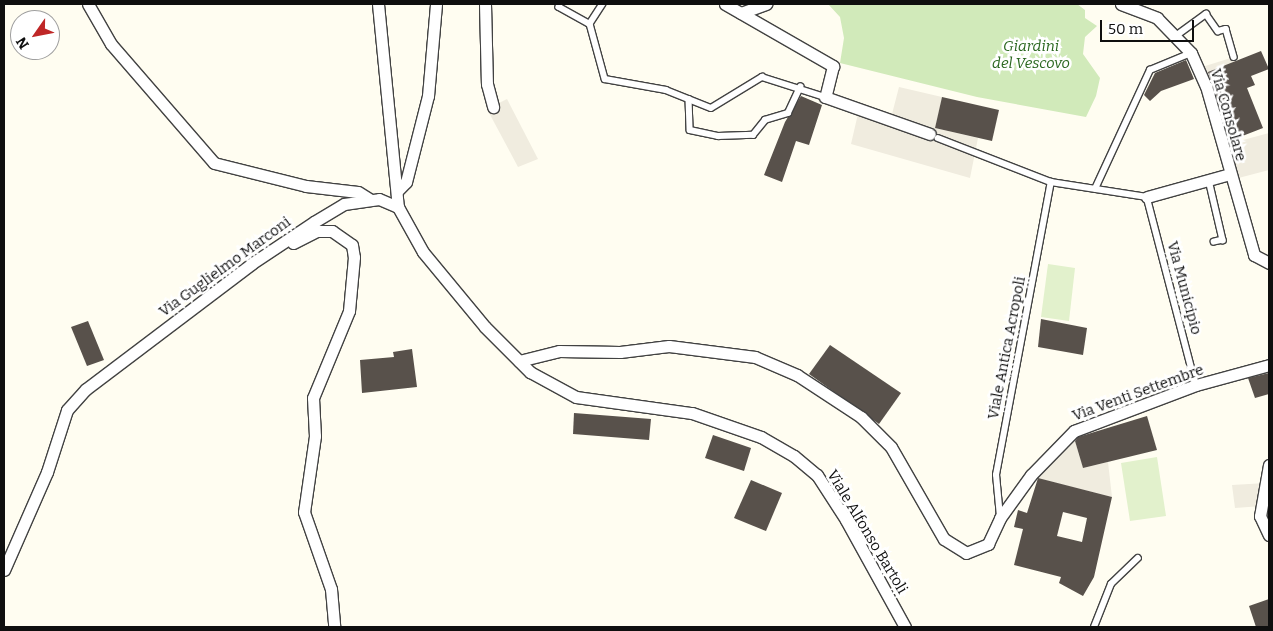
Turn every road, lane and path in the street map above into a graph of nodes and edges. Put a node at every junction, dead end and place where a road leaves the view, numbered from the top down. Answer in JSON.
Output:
{"nodes":[{"id":1,"x":88,"y":4,"type":"edge"},
{"id":2,"x":378,"y":4,"type":"edge"},
{"id":3,"x":436,"y":4,"type":"edge"},
{"id":4,"x":485,"y":4,"type":"edge"},
{"id":5,"x":560,"y":4,"type":"edge"},
{"id":6,"x":603,"y":4,"type":"edge"},
{"id":7,"x":725,"y":4,"type":"edge"},
{"id":8,"x":766,"y":4,"type":"edge"},
{"id":9,"x":1121,"y":4,"type":"edge"},
{"id":10,"x":741,"y":13,"type":"junction"},
{"id":11,"x":590,"y":24,"type":"junction"},
{"id":12,"x":1177,"y":34,"type":"junction"},
{"id":13,"x":1191,"y":53,"type":"junction"},
{"id":14,"x":1234,"y":57,"type":"dead end"},
{"id":15,"x":800,"y":87,"type":"junction"},
{"id":16,"x":825,"y":97,"type":"junction"},
{"id":17,"x":690,"y":100,"type":"junction"},
{"id":18,"x":493,"y":107,"type":"dead end"},
{"id":19,"x":934,"y":136,"type":"joint"},
{"id":20,"x":1230,"y":174,"type":"junction"},
{"id":21,"x":1209,"y":180,"type":"junction"},
{"id":22,"x":1051,"y":182,"type":"junction"},
{"id":23,"x":1095,"y":189,"type":"junction"},
{"id":24,"x":398,"y":190,"type":"junction"},
{"id":25,"x":1148,"y":197,"type":"junction"},
{"id":26,"x":371,"y":200,"type":"junction"},
{"id":27,"x":398,"y":207,"type":"junction"},
{"id":28,"x":284,"y":242,"type":"junction"},
{"id":29,"x":1214,"y":242,"type":"dead end"},
{"id":30,"x":1254,"y":255,"type":"junction"},
{"id":31,"x":1269,"y":263,"type":"edge"},
{"id":32,"x":1269,"y":269,"type":"edge"},
{"id":33,"x":519,"y":361,"type":"junction"},
{"id":34,"x":1269,"y":365,"type":"edge"},
{"id":35,"x":1196,"y":385,"type":"junction"},
{"id":36,"x":1269,"y":465,"type":"edge"},
{"id":37,"x":1000,"y":518,"type":"junction"},
{"id":38,"x":1269,"y":535,"type":"edge"},
{"id":39,"x":1138,"y":558,"type":"dead end"},
{"id":40,"x":4,"y":570,"type":"edge"},
{"id":41,"x":334,"y":627,"type":"edge"},
{"id":42,"x":905,"y":627,"type":"edge"},
{"id":43,"x":1094,"y":627,"type":"edge"}],
"edges":[{"from":1,"to":26,"type":"street"},
{"from":2,"to":24,"type":"street"},
{"from":3,"to":24,"type":"street"},
{"from":4,"to":18,"type":"street"},
{"from":5,"to":11,"type":"lane"},
{"from":6,"to":11,"type":"lane"},
{"from":7,"to":10,"type":"street"},
{"from":8,"to":10,"type":"street"},
{"from":9,"to":12,"type":"street","name":"Via Consolare"},
{"from":10,"to":16,"type":"street"},
{"from":11,"to":17,"type":"lane"},
{"from":12,"to":13,"type":"street","name":"Via Consolare"},
{"from":12,"to":14,"type":"lane"},
{"from":13,"to":20,"type":"street","name":"Via Consolare"},
{"from":13,"to":23,"type":"lane"},
{"from":15,"to":16,"type":"lane"},
{"from":15,"to":17,"type":"lane"},
{"from":15,"to":17,"type":"lane"},
{"from":16,"to":19,"type":"street"},
{"from":19,"to":22,"type":"lane"},
{"from":20,"to":21,"type":"street"},
{"from":20,"to":30,"type":"street","name":"Via Consolare"},
{"from":21,"to":25,"type":"street"},
{"from":21,"to":29,"type":"lane"},
{"from":22,"to":23,"type":"lane"},
{"from":22,"to":37,"type":"lane","name":"Viale Antica Acropoli"},
{"from":23,"to":25,"type":"lane"},
{"from":24,"to":27,"type":"street"},
{"from":25,"to":35,"type":"lane","name":"Via Municipio"},
{"from":26,"to":27,"type":"street","name":"Via Guglielmo Marconi"},
{"from":26,"to":28,"type":"street","name":"Via Guglielmo Marconi"},
{"from":27,"to":33,"type":"street"},
{"from":28,"to":40,"type":"street","name":"Via Guglielmo Marconi"},
{"from":28,"to":41,"type":"street"},
{"from":30,"to":31,"type":"street"},
{"from":30,"to":32,"type":"street"},
{"from":33,"to":37,"type":"street","name":"Via Venti Settembre"},
{"from":33,"to":42,"type":"street","name":"Viale Alfonso Bartoli"},
{"from":34,"to":35,"type":"street","name":"Via Venti Settembre"},
{"from":35,"to":37,"type":"street","name":"Via Venti Settembre"},
{"from":36,"to":38,"type":"street"},
{"from":39,"to":43,"type":"lane"}]}
